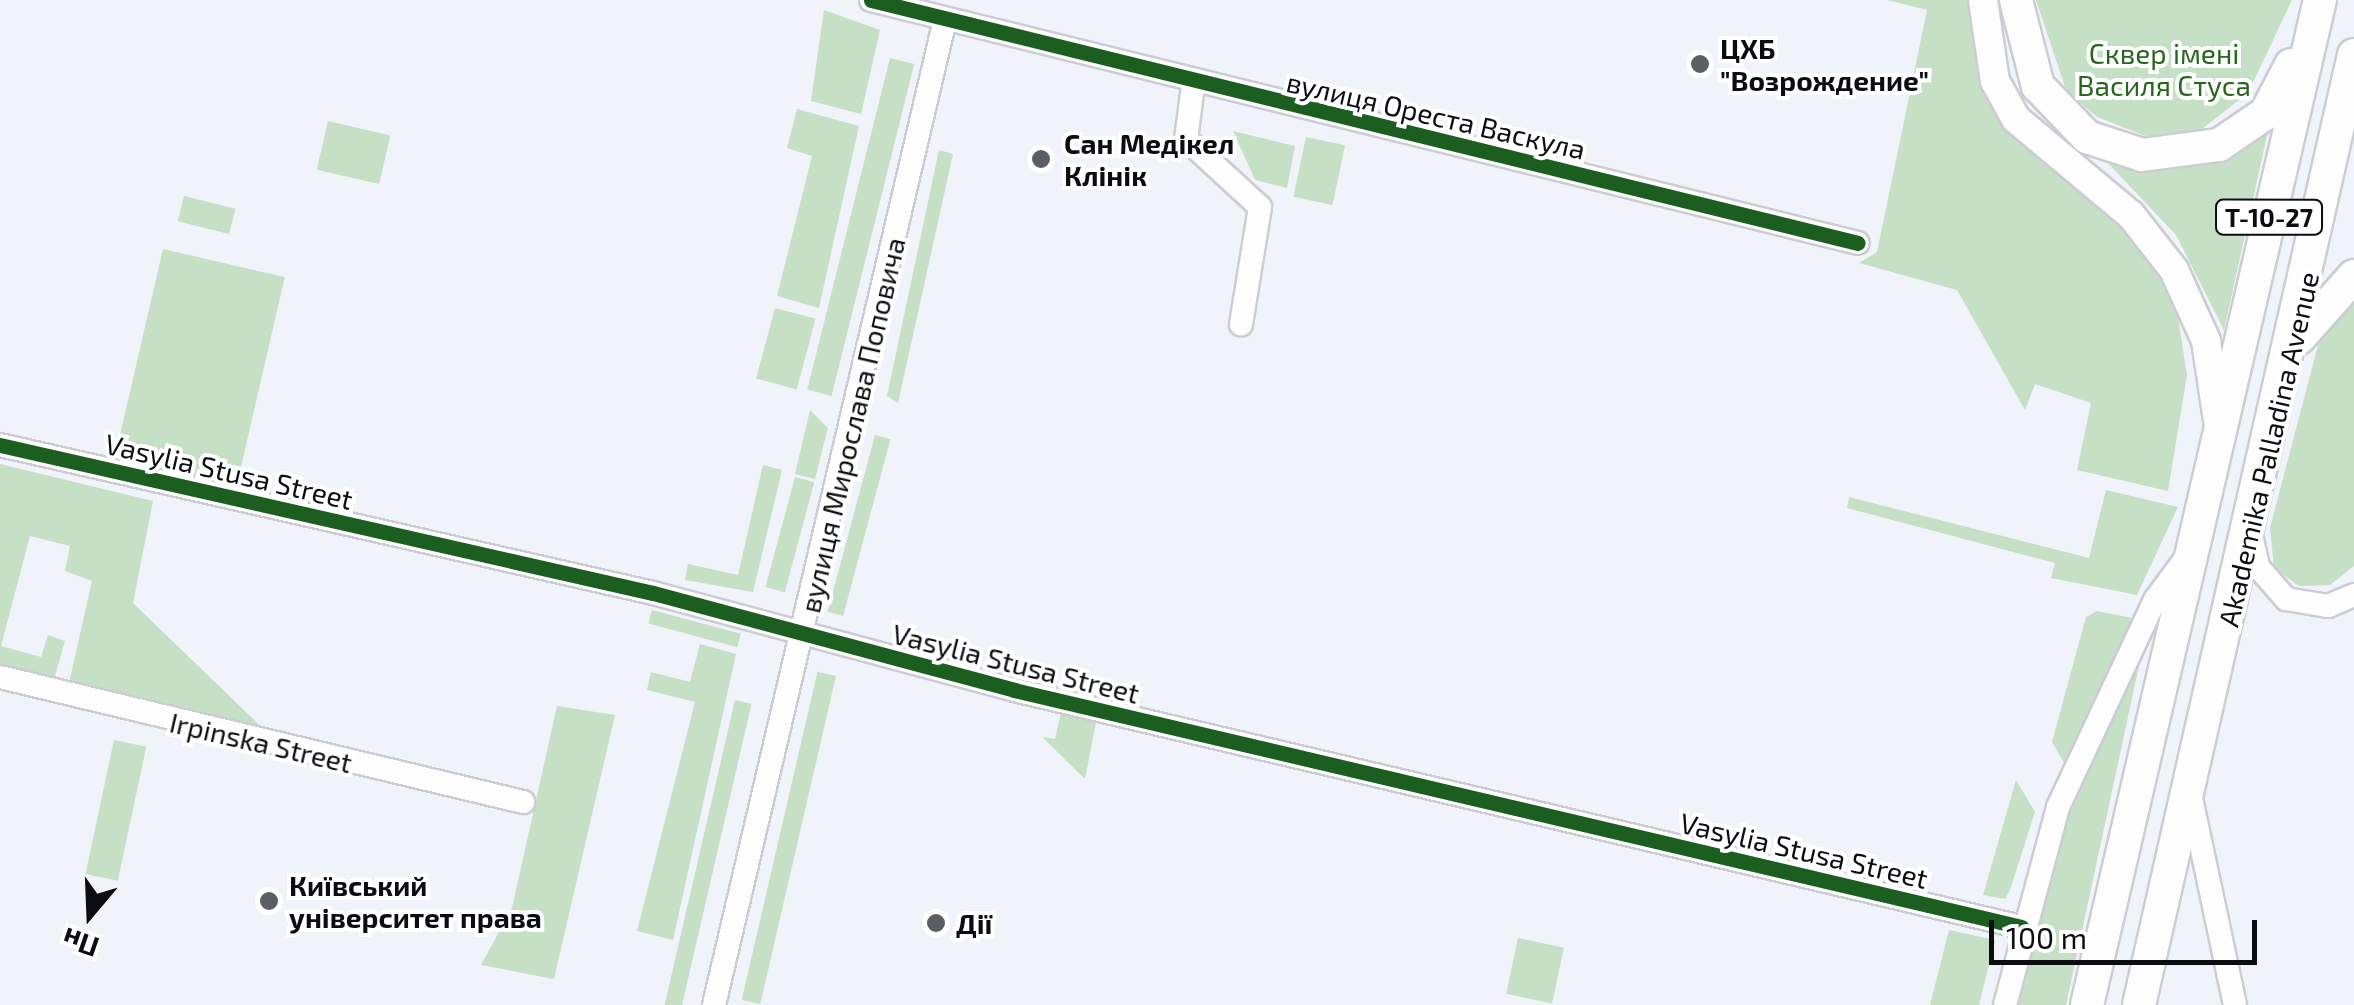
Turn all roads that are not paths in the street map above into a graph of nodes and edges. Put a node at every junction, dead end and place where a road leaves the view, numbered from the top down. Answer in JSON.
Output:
{"nodes":[{"id":1,"x":1982,"y":0,"type":"edge"},
{"id":2,"x":2016,"y":0,"type":"edge"},
{"id":3,"x":2318,"y":0,"type":"edge"},
{"id":4,"x":877,"y":1,"type":"edge"},
{"id":5,"x":945,"y":19,"type":"junction"},
{"id":6,"x":2354,"y":54,"type":"edge"},
{"id":7,"x":1194,"y":86,"type":"junction"},
{"id":8,"x":1858,"y":243,"type":"dead end"},
{"id":9,"x":2354,"y":276,"type":"edge"},
{"id":10,"x":1241,"y":324,"type":"dead end"},
{"id":11,"x":2296,"y":341,"type":"junction"},
{"id":12,"x":2219,"y":434,"type":"junction"},
{"id":13,"x":0,"y":445,"type":"edge"},
{"id":14,"x":2250,"y":531,"type":"junction"},
{"id":15,"x":2188,"y":555,"type":"junction"},
{"id":16,"x":2354,"y":595,"type":"edge"},
{"id":17,"x":803,"y":636,"type":"junction"},
{"id":18,"x":0,"y":678,"type":"edge"},
{"id":19,"x":2188,"y":784,"type":"junction"},
{"id":20,"x":523,"y":802,"type":"dead end"},
{"id":21,"x":2021,"y":928,"type":"junction"},
{"id":22,"x":714,"y":1005,"type":"edge"},
{"id":23,"x":2004,"y":1005,"type":"edge"},
{"id":24,"x":2087,"y":1005,"type":"edge"},
{"id":25,"x":2139,"y":1005,"type":"edge"},
{"id":26,"x":2235,"y":1005,"type":"edge"}],
"edges":[{"from":1,"to":12,"type":"main road"},
{"from":2,"to":3,"type":"highway"},
{"from":3,"to":12,"type":"highway","name":"Akademika Palladina Avenue","number":"Т-10-27"},
{"from":4,"to":5,"type":"street","name":"вулиця Ореста Васкула"},
{"from":5,"to":7,"type":"street","name":"вулиця Ореста Васкула"},
{"from":5,"to":17,"type":"street","name":"вулиця Мирослава Поповича"},
{"from":6,"to":11,"type":"highway","name":"Akademika Palladina Avenue"},
{"from":7,"to":8,"type":"street","name":"вулиця Ореста Васкула"},
{"from":7,"to":10,"type":"street"},
{"from":9,"to":11,"type":"highway"},
{"from":11,"to":14,"type":"highway","name":"Akademika Palladina Avenue"},
{"from":12,"to":15,"type":"highway","name":"Akademika Palladina Avenue"},
{"from":13,"to":17,"type":"street","name":"Vasylia Stusa Street"},
{"from":14,"to":16,"type":"street"},
{"from":14,"to":19,"type":"highway","name":"Akademika Palladina Avenue"},
{"from":15,"to":21,"type":"street","name":"Akademika Palladina Avenue"},
{"from":15,"to":24,"type":"highway","name":"Akademika Palladina Avenue"},
{"from":17,"to":21,"type":"street","name":"Vasylia Stusa Street"},
{"from":17,"to":22,"type":"street","name":"вулиця Мирослава Поповича"},
{"from":18,"to":20,"type":"street","name":"Irpinska Street"},
{"from":19,"to":25,"type":"highway","name":"Akademika Palladina Avenue"},
{"from":19,"to":26,"type":"street","name":"Akademika Palladina Avenue"},
{"from":21,"to":23,"type":"street","name":"Akademika Palladina Avenue"}]}
